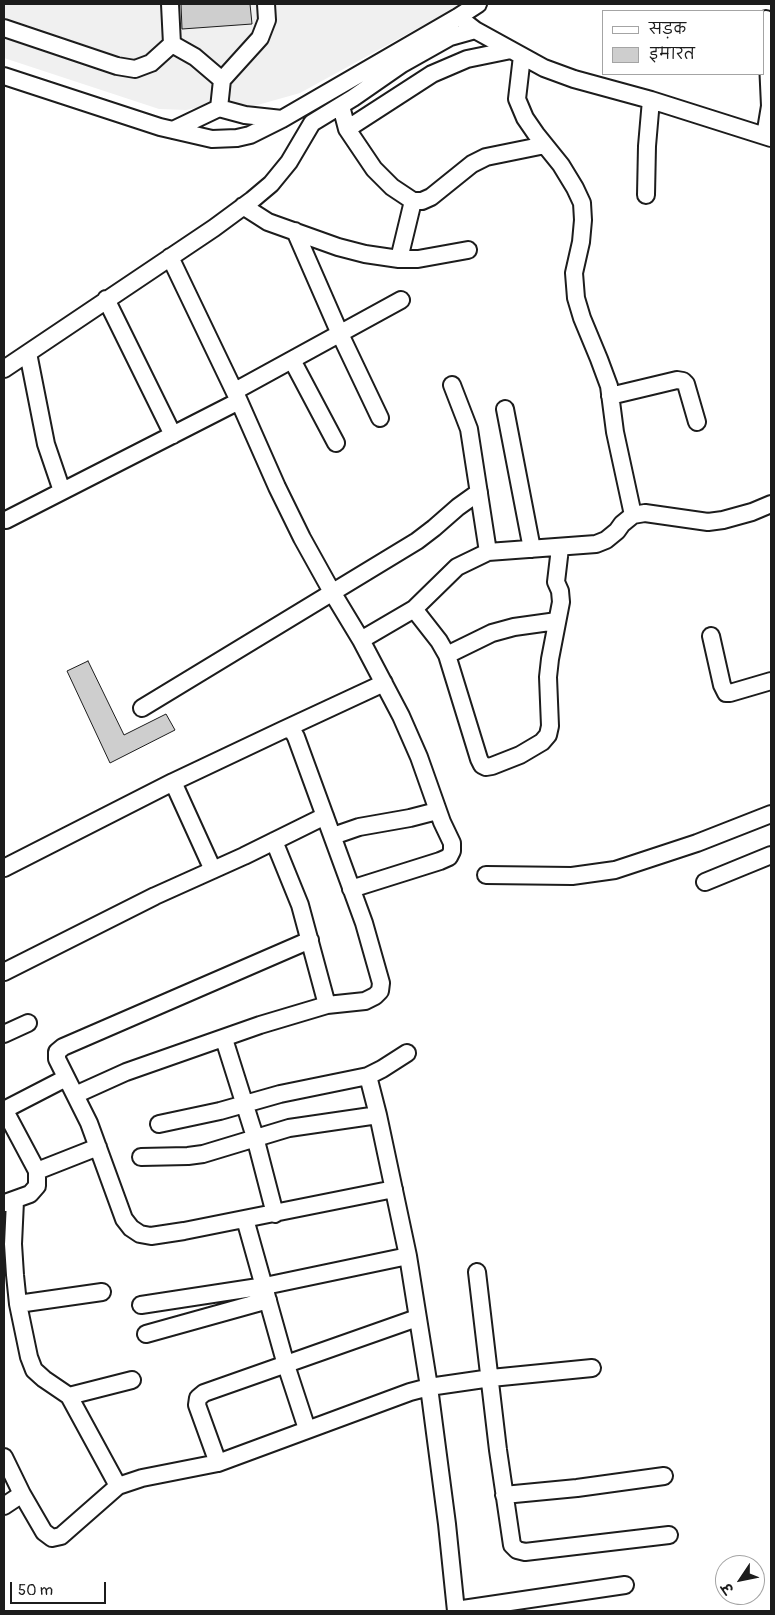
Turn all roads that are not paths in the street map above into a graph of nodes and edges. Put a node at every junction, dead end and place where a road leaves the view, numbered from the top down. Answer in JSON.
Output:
{"nodes":[{"id":1,"x":170,"y":4,"type":"edge"},
{"id":2,"x":266,"y":4,"type":"edge"},
{"id":3,"x":478,"y":4,"type":"edge"},
{"id":4,"x":458,"y":17,"type":"junction"},
{"id":5,"x":766,"y":19,"type":"dead end"},
{"id":6,"x":4,"y":28,"type":"edge"},
{"id":7,"x":474,"y":30,"type":"junction"},
{"id":8,"x":172,"y":44,"type":"junction"},
{"id":9,"x":516,"y":53,"type":"junction"},
{"id":10,"x":4,"y":76,"type":"edge"},
{"id":11,"x":222,"y":80,"type":"junction"},
{"id":12,"x":651,"y":100,"type":"junction"},
{"id":13,"x":341,"y":106,"type":"junction"},
{"id":14,"x":219,"y":108,"type":"junction"},
{"id":15,"x":282,"y":119,"type":"junction"},
{"id":16,"x":347,"y":129,"type":"junction"},
{"id":17,"x":173,"y":130,"type":"junction"},
{"id":18,"x":768,"y":137,"type":"edge"},
{"id":19,"x":545,"y":146,"type":"junction"},
{"id":20,"x":646,"y":196,"type":"dead end"},
{"id":21,"x":413,"y":201,"type":"junction"},
{"id":22,"x":243,"y":206,"type":"junction"},
{"id":23,"x":295,"y":232,"type":"junction"},
{"id":24,"x":468,"y":250,"type":"dead end"},
{"id":25,"x":170,"y":258,"type":"junction"},
{"id":26,"x":399,"y":259,"type":"junction"},
{"id":27,"x":106,"y":299,"type":"junction"},
{"id":28,"x":401,"y":300,"type":"dead end"},
{"id":29,"x":340,"y":334,"type":"junction"},
{"id":30,"x":28,"y":353,"type":"junction"},
{"id":31,"x":292,"y":360,"type":"junction"},
{"id":32,"x":4,"y":369,"type":"edge"},
{"id":33,"x":452,"y":385,"type":"dead end"},
{"id":34,"x":237,"y":396,"type":"junction"},
{"id":35,"x":610,"y":396,"type":"junction"},
{"id":36,"x":505,"y":409,"type":"dead end"},
{"id":37,"x":380,"y":418,"type":"dead end"},
{"id":38,"x":697,"y":422,"type":"dead end"},
{"id":39,"x":173,"y":435,"type":"junction"},
{"id":40,"x":336,"y":443,"type":"dead end"},
{"id":41,"x":62,"y":491,"type":"junction"},
{"id":42,"x":479,"y":492,"type":"junction"},
{"id":43,"x":771,"y":504,"type":"edge"},
{"id":44,"x":633,"y":515,"type":"junction"},
{"id":45,"x":6,"y":520,"type":"dead end"},
{"id":46,"x":560,"y":548,"type":"junction"},
{"id":47,"x":532,"y":549,"type":"junction"},
{"id":48,"x":488,"y":552,"type":"junction"},
{"id":49,"x":332,"y":592,"type":"junction"},
{"id":50,"x":414,"y":609,"type":"junction"},
{"id":51,"x":557,"y":621,"type":"junction"},
{"id":52,"x":711,"y":636,"type":"dead end"},
{"id":53,"x":361,"y":640,"type":"junction"},
{"id":54,"x":447,"y":655,"type":"junction"},
{"id":55,"x":771,"y":681,"type":"edge"},
{"id":56,"x":384,"y":684,"type":"junction"},
{"id":57,"x":142,"y":708,"type":"dead end"},
{"id":58,"x":285,"y":729,"type":"junction"},
{"id":59,"x":173,"y":782,"type":"junction"},
{"id":60,"x":438,"y":811,"type":"junction"},
{"id":61,"x":771,"y":814,"type":"edge"},
{"id":62,"x":325,"y":816,"type":"junction"},
{"id":63,"x":332,"y":836,"type":"junction"},
{"id":64,"x":274,"y":841,"type":"junction"},
{"id":65,"x":771,"y":855,"type":"edge"},
{"id":66,"x":4,"y":868,"type":"edge"},
{"id":67,"x":213,"y":870,"type":"junction"},
{"id":68,"x":486,"y":875,"type":"dead end"},
{"id":69,"x":705,"y":882,"type":"dead end"},
{"id":70,"x":351,"y":889,"type":"junction"},
{"id":71,"x":310,"y":940,"type":"junction"},
{"id":72,"x":4,"y":972,"type":"edge"},
{"id":73,"x":327,"y":1005,"type":"junction"},
{"id":74,"x":28,"y":1023,"type":"dead end"},
{"id":75,"x":4,"y":1034,"type":"edge"},
{"id":76,"x":224,"y":1039,"type":"junction"},
{"id":77,"x":407,"y":1053,"type":"dead end"},
{"id":78,"x":368,"y":1076,"type":"junction"},
{"id":79,"x":66,"y":1078,"type":"junction"},
{"id":80,"x":75,"y":1096,"type":"junction"},
{"id":81,"x":244,"y":1103,"type":"junction"},
{"id":82,"x":4,"y":1110,"type":"edge"},
{"id":83,"x":378,"y":1115,"type":"junction"},
{"id":84,"x":159,"y":1124,"type":"dead end"},
{"id":85,"x":255,"y":1137,"type":"junction"},
{"id":86,"x":98,"y":1147,"type":"junction"},
{"id":87,"x":141,"y":1157,"type":"dead end"},
{"id":88,"x":37,"y":1171,"type":"junction"},
{"id":89,"x":394,"y":1189,"type":"junction"},
{"id":90,"x":9,"y":1202,"type":"edge"},
{"id":91,"x":275,"y":1214,"type":"junction"},
{"id":92,"x":245,"y":1219,"type":"junction"},
{"id":93,"x":408,"y":1256,"type":"junction"},
{"id":94,"x":477,"y":1272,"type":"dead end"},
{"id":95,"x":102,"y":1292,"type":"dead end"},
{"id":96,"x":266,"y":1293,"type":"junction"},
{"id":97,"x":18,"y":1304,"type":"junction"},
{"id":98,"x":140,"y":1305,"type":"dead end"},
{"id":99,"x":417,"y":1318,"type":"junction"},
{"id":100,"x":146,"y":1334,"type":"dead end"},
{"id":101,"x":286,"y":1365,"type":"junction"},
{"id":102,"x":592,"y":1368,"type":"dead end"},
{"id":103,"x":491,"y":1378,"type":"junction"},
{"id":104,"x":132,"y":1380,"type":"dead end"},
{"id":105,"x":430,"y":1387,"type":"junction"},
{"id":106,"x":69,"y":1396,"type":"junction"},
{"id":107,"x":307,"y":1429,"type":"junction"},
{"id":108,"x":4,"y":1457,"type":"edge"},
{"id":109,"x":218,"y":1463,"type":"junction"},
{"id":110,"x":664,"y":1476,"type":"dead end"},
{"id":111,"x":118,"y":1486,"type":"junction"},
{"id":112,"x":22,"y":1494,"type":"junction"},
{"id":113,"x":504,"y":1495,"type":"junction"},
{"id":114,"x":4,"y":1506,"type":"edge"},
{"id":115,"x":669,"y":1535,"type":"dead end"},
{"id":116,"x":625,"y":1585,"type":"dead end"},
{"id":117,"x":456,"y":1611,"type":"edge"}],
"edges":[{"from":1,"to":8,"type":"street"},
{"from":2,"to":11,"type":"street"},
{"from":3,"to":4,"type":"street"},
{"from":4,"to":7,"type":"street"},
{"from":4,"to":15,"type":"street"},
{"from":5,"to":18,"type":"street"},
{"from":6,"to":8,"type":"street"},
{"from":7,"to":9,"type":"street"},
{"from":7,"to":13,"type":"street"},
{"from":8,"to":11,"type":"street"},
{"from":9,"to":12,"type":"street"},
{"from":9,"to":16,"type":"street"},
{"from":9,"to":19,"type":"street"},
{"from":10,"to":17,"type":"street"},
{"from":11,"to":14,"type":"street"},
{"from":12,"to":18,"type":"street"},
{"from":12,"to":20,"type":"street"},
{"from":13,"to":16,"type":"street"},
{"from":13,"to":22,"type":"street"},
{"from":14,"to":15,"type":"street"},
{"from":14,"to":17,"type":"street"},
{"from":15,"to":17,"type":"street"},
{"from":16,"to":21,"type":"street"},
{"from":19,"to":21,"type":"street"},
{"from":19,"to":35,"type":"street"},
{"from":21,"to":26,"type":"street"},
{"from":22,"to":23,"type":"street"},
{"from":22,"to":25,"type":"street"},
{"from":23,"to":26,"type":"street"},
{"from":23,"to":29,"type":"street"},
{"from":24,"to":26,"type":"street"},
{"from":25,"to":27,"type":"street"},
{"from":25,"to":34,"type":"street"},
{"from":27,"to":30,"type":"street"},
{"from":27,"to":39,"type":"street"},
{"from":28,"to":29,"type":"street"},
{"from":29,"to":31,"type":"street"},
{"from":29,"to":37,"type":"street"},
{"from":30,"to":32,"type":"street"},
{"from":30,"to":41,"type":"street"},
{"from":31,"to":34,"type":"street"},
{"from":31,"to":40,"type":"street"},
{"from":33,"to":42,"type":"street"},
{"from":34,"to":39,"type":"street"},
{"from":34,"to":49,"type":"street"},
{"from":35,"to":38,"type":"street"},
{"from":35,"to":44,"type":"street"},
{"from":36,"to":47,"type":"street"},
{"from":39,"to":41,"type":"street"},
{"from":41,"to":45,"type":"street"},
{"from":42,"to":48,"type":"street"},
{"from":42,"to":49,"type":"street"},
{"from":43,"to":44,"type":"street"},
{"from":44,"to":46,"type":"street"},
{"from":46,"to":47,"type":"street"},
{"from":46,"to":51,"type":"street"},
{"from":47,"to":48,"type":"street"},
{"from":48,"to":50,"type":"street"},
{"from":49,"to":53,"type":"street"},
{"from":49,"to":57,"type":"street"},
{"from":50,"to":53,"type":"street"},
{"from":50,"to":54,"type":"street"},
{"from":51,"to":54,"type":"street"},
{"from":51,"to":54,"type":"street"},
{"from":52,"to":55,"type":"street"},
{"from":53,"to":56,"type":"street"},
{"from":56,"to":58,"type":"street"},
{"from":56,"to":60,"type":"street"},
{"from":58,"to":59,"type":"street"},
{"from":58,"to":62,"type":"street"},
{"from":59,"to":66,"type":"street"},
{"from":59,"to":67,"type":"street"},
{"from":60,"to":63,"type":"street"},
{"from":60,"to":70,"type":"street"},
{"from":61,"to":68,"type":"street"},
{"from":62,"to":63,"type":"street"},
{"from":62,"to":64,"type":"street"},
{"from":63,"to":70,"type":"street"},
{"from":64,"to":67,"type":"street"},
{"from":64,"to":71,"type":"street"},
{"from":65,"to":69,"type":"street"},
{"from":67,"to":72,"type":"street"},
{"from":70,"to":73,"type":"street"},
{"from":71,"to":73,"type":"street"},
{"from":71,"to":79,"type":"street"},
{"from":73,"to":76,"type":"street"},
{"from":74,"to":75,"type":"street"},
{"from":76,"to":80,"type":"street"},
{"from":76,"to":81,"type":"street"},
{"from":77,"to":78,"type":"street"},
{"from":78,"to":81,"type":"street"},
{"from":78,"to":83,"type":"street"},
{"from":79,"to":80,"type":"street"},
{"from":79,"to":82,"type":"street"},
{"from":80,"to":86,"type":"street"},
{"from":81,"to":84,"type":"street"},
{"from":81,"to":85,"type":"street"},
{"from":82,"to":88,"type":"street"},
{"from":83,"to":85,"type":"street"},
{"from":83,"to":89,"type":"street"},
{"from":85,"to":87,"type":"street"},
{"from":85,"to":91,"type":"street"},
{"from":86,"to":88,"type":"street"},
{"from":86,"to":92,"type":"street"},
{"from":88,"to":90,"type":"street"},
{"from":89,"to":91,"type":"street"},
{"from":89,"to":93,"type":"street"},
{"from":90,"to":97,"type":"street"},
{"from":91,"to":92,"type":"street"},
{"from":92,"to":96,"type":"street"},
{"from":93,"to":96,"type":"street"},
{"from":93,"to":99,"type":"street"},
{"from":94,"to":103,"type":"street"},
{"from":95,"to":97,"type":"street"},
{"from":96,"to":98,"type":"street"},
{"from":96,"to":100,"type":"street"},
{"from":96,"to":101,"type":"street"},
{"from":97,"to":106,"type":"street"},
{"from":99,"to":101,"type":"street"},
{"from":99,"to":105,"type":"street"},
{"from":101,"to":107,"type":"street"},
{"from":101,"to":109,"type":"street"},
{"from":102,"to":103,"type":"street"},
{"from":103,"to":105,"type":"street"},
{"from":103,"to":113,"type":"street"},
{"from":104,"to":106,"type":"street"},
{"from":105,"to":107,"type":"street"},
{"from":105,"to":117,"type":"street"},
{"from":106,"to":111,"type":"street"},
{"from":107,"to":109,"type":"street"},
{"from":108,"to":112,"type":"street"},
{"from":109,"to":111,"type":"street"},
{"from":110,"to":113,"type":"street"},
{"from":111,"to":112,"type":"street"},
{"from":112,"to":114,"type":"street"},
{"from":113,"to":115,"type":"street"},
{"from":116,"to":117,"type":"street"}]}
